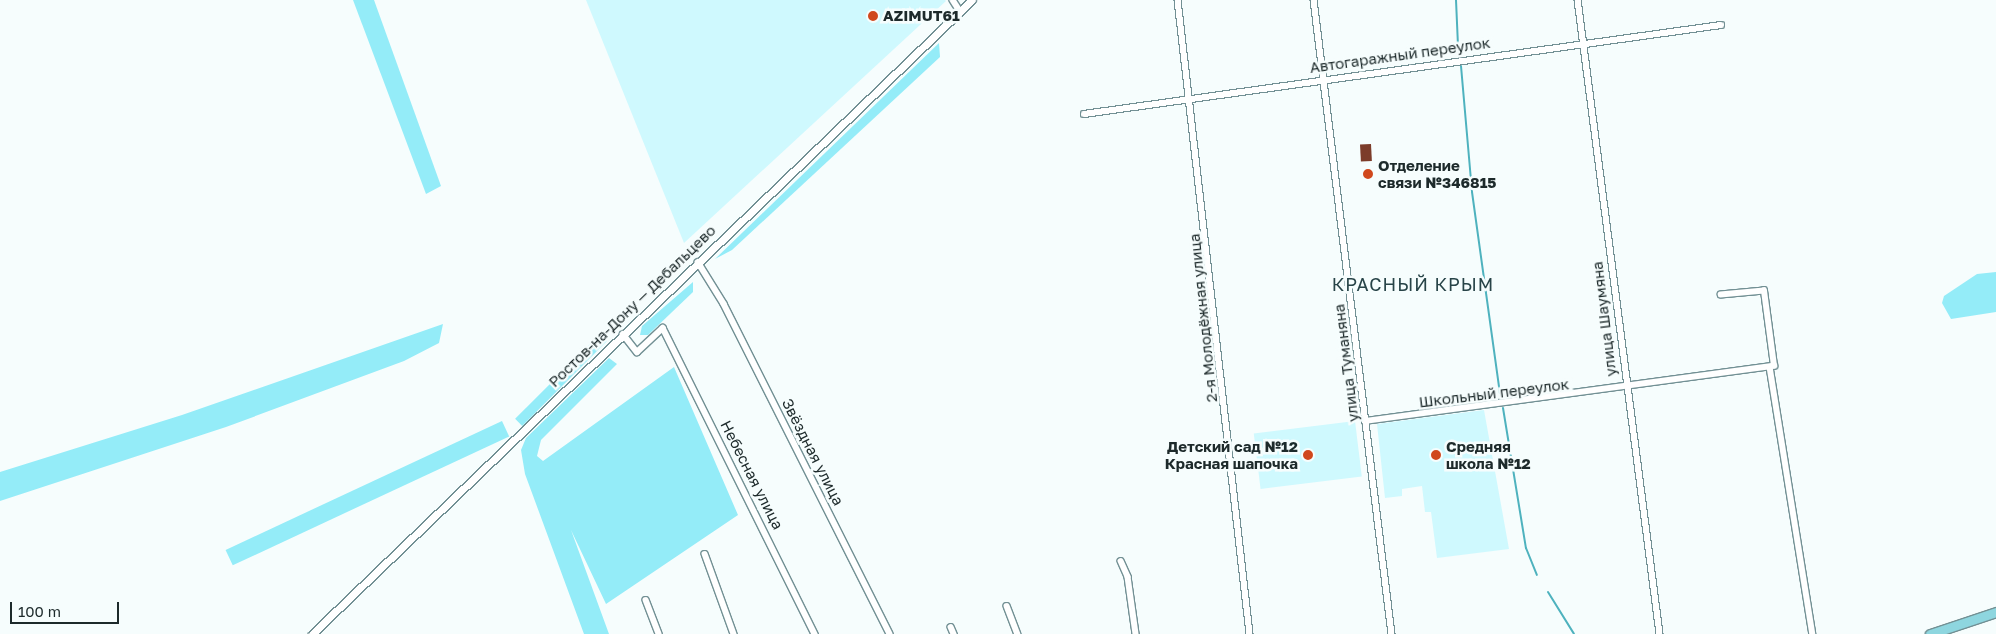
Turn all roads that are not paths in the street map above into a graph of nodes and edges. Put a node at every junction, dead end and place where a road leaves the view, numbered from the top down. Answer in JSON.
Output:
{"nodes":[{"id":1,"x":953,"y":0,"type":"edge"},
{"id":2,"x":972,"y":0,"type":"edge"},
{"id":3,"x":1178,"y":0,"type":"edge"},
{"id":4,"x":1314,"y":0,"type":"edge"},
{"id":5,"x":1578,"y":0,"type":"edge"},
{"id":6,"x":960,"y":11,"type":"junction"},
{"id":7,"x":1720,"y":25,"type":"dead end"},
{"id":8,"x":1583,"y":43,"type":"junction"},
{"id":9,"x":1324,"y":78,"type":"junction"},
{"id":10,"x":1190,"y":98,"type":"junction"},
{"id":11,"x":1084,"y":114,"type":"dead end"},
{"id":12,"x":698,"y":262,"type":"junction"},
{"id":13,"x":1722,"y":295,"type":"dead end"},
{"id":14,"x":623,"y":334,"type":"junction"},
{"id":15,"x":1770,"y":367,"type":"junction"},
{"id":16,"x":1625,"y":389,"type":"junction"},
{"id":17,"x":1366,"y":421,"type":"junction"},
{"id":18,"x":705,"y":554,"type":"dead end"},
{"id":19,"x":1121,"y":561,"type":"dead end"},
{"id":20,"x":646,"y":600,"type":"dead end"},
{"id":21,"x":1008,"y":606,"type":"dead end"},
{"id":22,"x":1996,"y":612,"type":"edge"},
{"id":23,"x":951,"y":627,"type":"dead end"},
{"id":24,"x":312,"y":634,"type":"edge"},
{"id":25,"x":659,"y":634,"type":"edge"},
{"id":26,"x":734,"y":634,"type":"edge"},
{"id":27,"x":815,"y":634,"type":"edge"},
{"id":28,"x":890,"y":634,"type":"edge"},
{"id":29,"x":954,"y":634,"type":"edge"},
{"id":30,"x":1018,"y":634,"type":"edge"},
{"id":31,"x":1136,"y":634,"type":"edge"},
{"id":32,"x":1250,"y":634,"type":"edge"},
{"id":33,"x":1392,"y":634,"type":"edge"},
{"id":34,"x":1660,"y":634,"type":"edge"},
{"id":35,"x":1813,"y":634,"type":"edge"},
{"id":36,"x":1930,"y":634,"type":"edge"}],
"edges":[{"from":1,"to":6,"type":"street"},
{"from":2,"to":6,"type":"street","name":"Ростов-на-Дону — Дебальцево"},
{"from":3,"to":10,"type":"street","name":"2-я Молодёжная улица"},
{"from":4,"to":9,"type":"street","name":"улица Туманяна"},
{"from":5,"to":8,"type":"street","name":"улица Шаумяна"},
{"from":6,"to":12,"type":"street","name":"Ростов-на-Дону — Дебальцево"},
{"from":7,"to":8,"type":"street","name":"Автогаражный переулок"},
{"from":8,"to":9,"type":"street","name":"Автогаражный переулок"},
{"from":8,"to":16,"type":"street","name":"улица Шаумяна"},
{"from":9,"to":10,"type":"street","name":"Автогаражный переулок"},
{"from":9,"to":17,"type":"street","name":"улица Туманяна"},
{"from":10,"to":11,"type":"street","name":"Автогаражный переулок"},
{"from":10,"to":32,"type":"street","name":"2-я Молодёжная улица"},
{"from":12,"to":14,"type":"street","name":"Ростов-на-Дону — Дебальцево"},
{"from":12,"to":28,"type":"street","name":"Звёздная улица"},
{"from":13,"to":15,"type":"street"},
{"from":14,"to":24,"type":"street","name":"Ростов-на-Дону — Дебальцево"},
{"from":14,"to":27,"type":"street","name":"Небесная улица"},
{"from":15,"to":16,"type":"street","name":"Школьный переулок"},
{"from":15,"to":35,"type":"street"},
{"from":16,"to":17,"type":"street","name":"Школьный переулок"},
{"from":16,"to":34,"type":"street","name":"улица Шаумяна"},
{"from":17,"to":33,"type":"street","name":"улица Туманяна"},
{"from":18,"to":26,"type":"street"},
{"from":19,"to":31,"type":"street"},
{"from":20,"to":25,"type":"street"},
{"from":21,"to":30,"type":"street"},
{"from":22,"to":36,"type":"main road"},
{"from":23,"to":29,"type":"street"}]}
